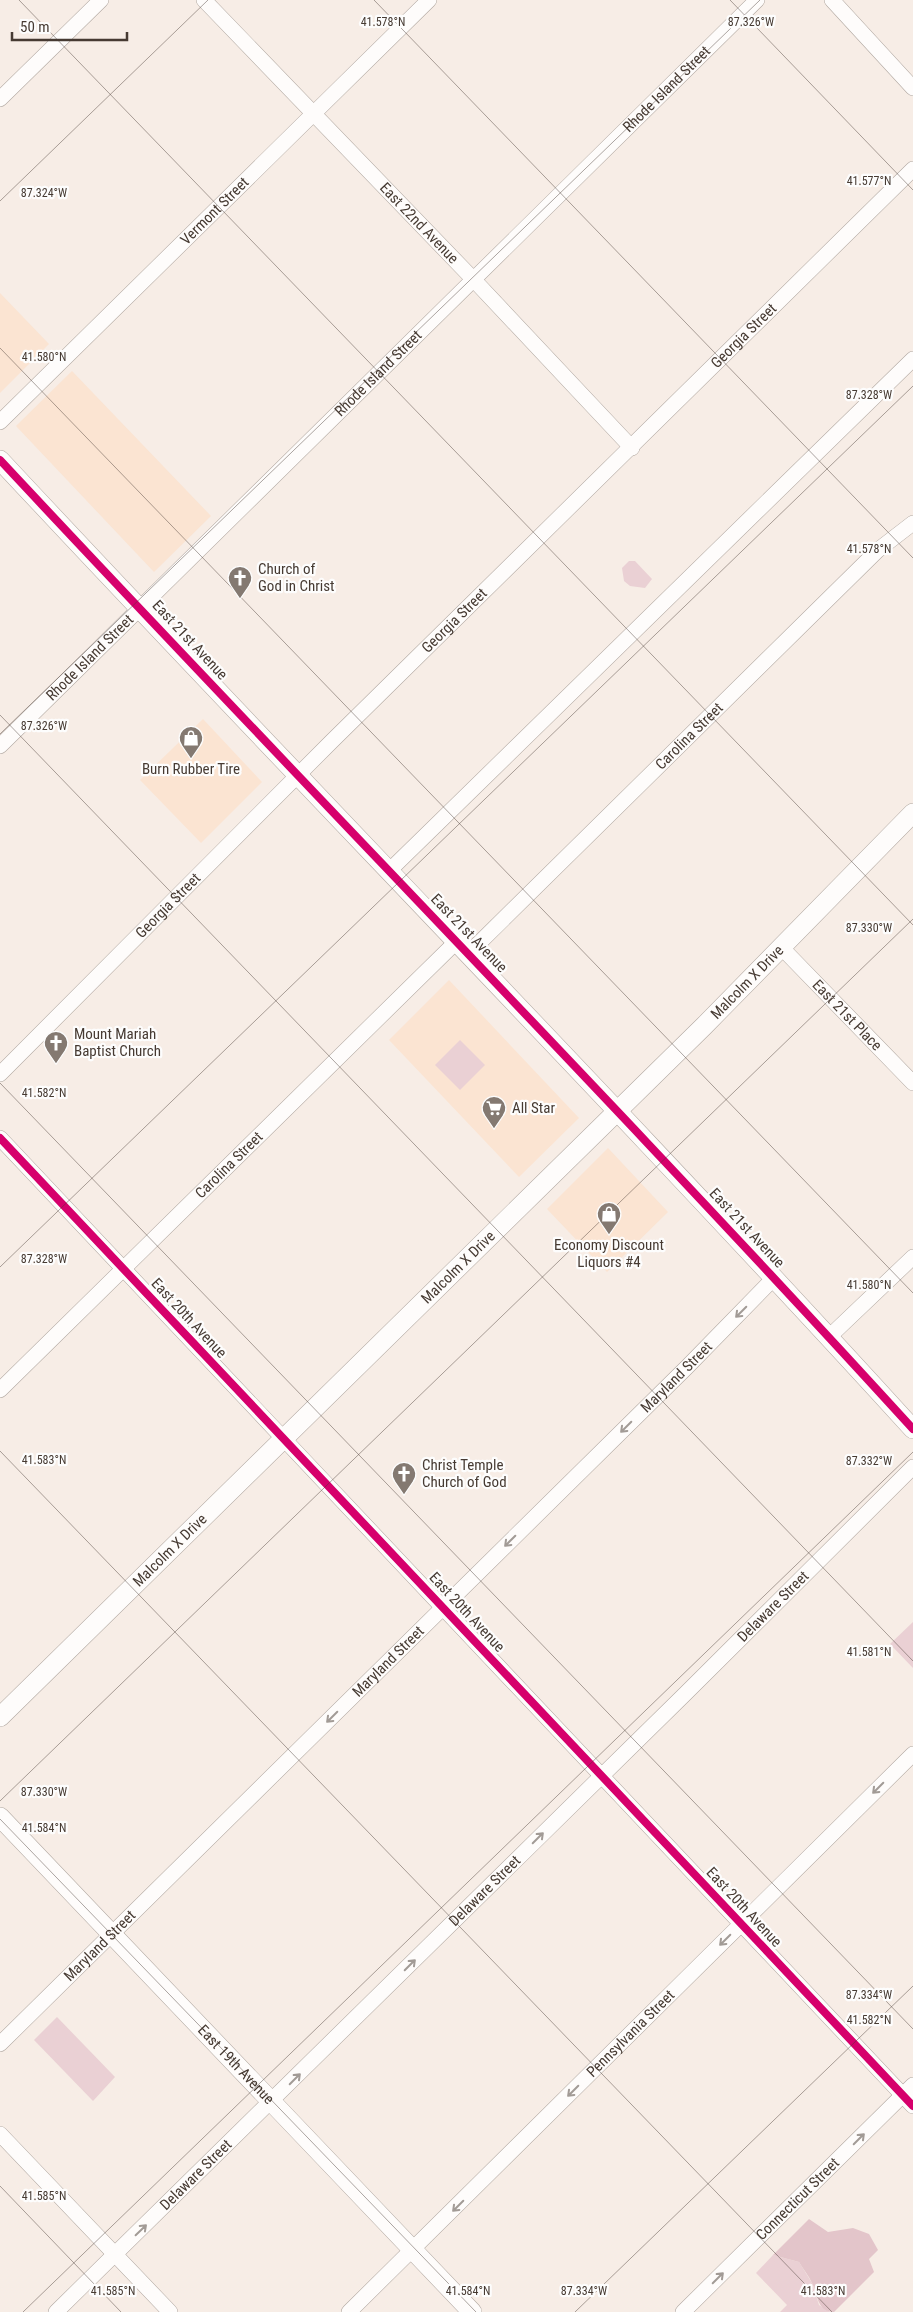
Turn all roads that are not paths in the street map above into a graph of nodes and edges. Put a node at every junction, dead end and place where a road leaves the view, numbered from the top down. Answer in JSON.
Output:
{"nodes":[{"id":1,"x":101,"y":0,"type":"edge"},
{"id":2,"x":204,"y":0,"type":"edge"},
{"id":3,"x":429,"y":0,"type":"edge"},
{"id":4,"x":757,"y":0,"type":"edge"},
{"id":5,"x":832,"y":0,"type":"edge"},
{"id":6,"x":913,"y":88,"type":"edge"},
{"id":7,"x":0,"y":99,"type":"edge"},
{"id":8,"x":313,"y":114,"type":"junction"},
{"id":9,"x":913,"y":170,"type":"edge"},
{"id":10,"x":474,"y":280,"type":"junction"},
{"id":11,"x":913,"y":359,"type":"edge"},
{"id":12,"x":0,"y":422,"type":"edge"},
{"id":13,"x":632,"y":448,"type":"junction"},
{"id":14,"x":0,"y":460,"type":"edge"},
{"id":15,"x":913,"y":522,"type":"edge"},
{"id":16,"x":140,"y":608,"type":"junction"},
{"id":17,"x":0,"y":746,"type":"edge"},
{"id":18,"x":298,"y":774,"type":"junction"},
{"id":19,"x":913,"y":813,"type":"edge"},
{"id":20,"x":390,"y":870,"type":"junction"},
{"id":21,"x":463,"y":947,"type":"junction"},
{"id":22,"x":781,"y":947,"type":"junction"},
{"id":23,"x":0,"y":1074,"type":"edge"},
{"id":24,"x":913,"y":1083,"type":"edge"},
{"id":25,"x":617,"y":1110,"type":"junction"},
{"id":26,"x":0,"y":1138,"type":"edge"},
{"id":27,"x":913,"y":1257,"type":"edge"},
{"id":28,"x":122,"y":1268,"type":"junction"},
{"id":29,"x":775,"y":1277,"type":"junction"},
{"id":30,"x":829,"y":1337,"type":"junction"},
{"id":31,"x":0,"y":1390,"type":"edge"},
{"id":32,"x":913,"y":1430,"type":"edge"},
{"id":33,"x":284,"y":1439,"type":"junction"},
{"id":34,"x":913,"y":1467,"type":"edge"},
{"id":35,"x":442,"y":1607,"type":"junction"},
{"id":36,"x":0,"y":1717,"type":"edge"},
{"id":37,"x":913,"y":1754,"type":"edge"},
{"id":38,"x":601,"y":1775,"type":"junction"},
{"id":39,"x":0,"y":1817,"type":"edge"},
{"id":40,"x":741,"y":1924,"type":"junction"},
{"id":41,"x":112,"y":1934,"type":"junction"},
{"id":42,"x":0,"y":2044,"type":"edge"},
{"id":43,"x":910,"y":2095,"type":"edge"},
{"id":44,"x":272,"y":2102,"type":"junction"},
{"id":45,"x":0,"y":2134,"type":"edge"},
{"id":46,"x":413,"y":2250,"type":"junction"},
{"id":47,"x":116,"y":2255,"type":"junction"},
{"id":48,"x":56,"y":2312,"type":"edge"},
{"id":49,"x":170,"y":2312,"type":"edge"},
{"id":50,"x":349,"y":2312,"type":"edge"},
{"id":51,"x":472,"y":2312,"type":"edge"},
{"id":52,"x":683,"y":2312,"type":"edge"}],
"edges":[{"from":1,"to":7,"type":"street"},
{"from":2,"to":8,"type":"street","name":"East 22nd Avenue"},
{"from":3,"to":8,"type":"street","name":"Vermont Street"},
{"from":4,"to":10,"type":"street","name":"Rhode Island Street"},
{"from":5,"to":6,"type":"street"},
{"from":8,"to":10,"type":"street","name":"East 22nd Avenue"},
{"from":8,"to":12,"type":"street","name":"Vermont Street"},
{"from":9,"to":13,"type":"street","name":"Georgia Street"},
{"from":10,"to":13,"type":"street","name":"East 22nd Avenue"},
{"from":10,"to":16,"type":"street","name":"Rhode Island Street"},
{"from":11,"to":20,"type":"street"},
{"from":13,"to":18,"type":"street","name":"Georgia Street"},
{"from":14,"to":16,"type":"street","name":"East 21st Avenue"},
{"from":15,"to":21,"type":"street","name":"Carolina Street"},
{"from":16,"to":17,"type":"street","name":"Rhode Island Street"},
{"from":16,"to":18,"type":"street","name":"East 21st Avenue"},
{"from":18,"to":20,"type":"street","name":"East 21st Avenue"},
{"from":18,"to":23,"type":"street","name":"Georgia Street"},
{"from":19,"to":22,"type":"street","name":"Malcolm X Drive"},
{"from":20,"to":21,"type":"street","name":"East 21st Avenue"},
{"from":21,"to":25,"type":"street","name":"East 21st Avenue"},
{"from":21,"to":28,"type":"street","name":"Carolina Street"},
{"from":22,"to":24,"type":"street","name":"East 21st Place"},
{"from":22,"to":25,"type":"street","name":"Malcolm X Drive"},
{"from":25,"to":29,"type":"street","name":"East 21st Avenue"},
{"from":25,"to":33,"type":"street","name":"Malcolm X Drive"},
{"from":26,"to":28,"type":"street","name":"East 20th Avenue"},
{"from":27,"to":30,"type":"street"},
{"from":28,"to":31,"type":"street","name":"Carolina Street"},
{"from":28,"to":33,"type":"street","name":"East 20th Avenue"},
{"from":29,"to":30,"type":"street","name":"East 21st Avenue"},
{"from":29,"to":35,"type":"street","name":"Maryland Street","one_way":true},
{"from":30,"to":32,"type":"street","name":"East 21st Avenue"},
{"from":33,"to":35,"type":"street","name":"East 20th Avenue"},
{"from":33,"to":36,"type":"street","name":"Malcolm X Drive"},
{"from":34,"to":38,"type":"street","name":"Delaware Street"},
{"from":35,"to":38,"type":"street","name":"East 20th Avenue"},
{"from":35,"to":41,"type":"street","name":"Maryland Street","one_way":true},
{"from":37,"to":40,"type":"street","name":"Pennsylvania Street","one_way":true},
{"from":38,"to":40,"type":"street","name":"East 20th Avenue"},
{"from":44,"to":38,"type":"street","name":"Delaware Street","one_way":true},
{"from":39,"to":41,"type":"street","name":"East 19th Avenue"},
{"from":40,"to":43,"type":"street","name":"East 20th Avenue"},
{"from":40,"to":46,"type":"street","name":"Pennsylvania Street","one_way":true},
{"from":41,"to":42,"type":"street","name":"Maryland Street"},
{"from":41,"to":44,"type":"street","name":"East 19th Avenue"},
{"from":52,"to":43,"type":"street","name":"Connecticut Street","one_way":true},
{"from":44,"to":46,"type":"street","name":"East 19th Avenue"},
{"from":47,"to":44,"type":"street","name":"Delaware Street","one_way":true},
{"from":45,"to":47,"type":"street"},
{"from":46,"to":50,"type":"street","name":"Pennsylvania Street"},
{"from":46,"to":51,"type":"street","name":"East 19th Avenue"},
{"from":47,"to":48,"type":"street","name":"Delaware Street"},
{"from":47,"to":49,"type":"street"}]}
